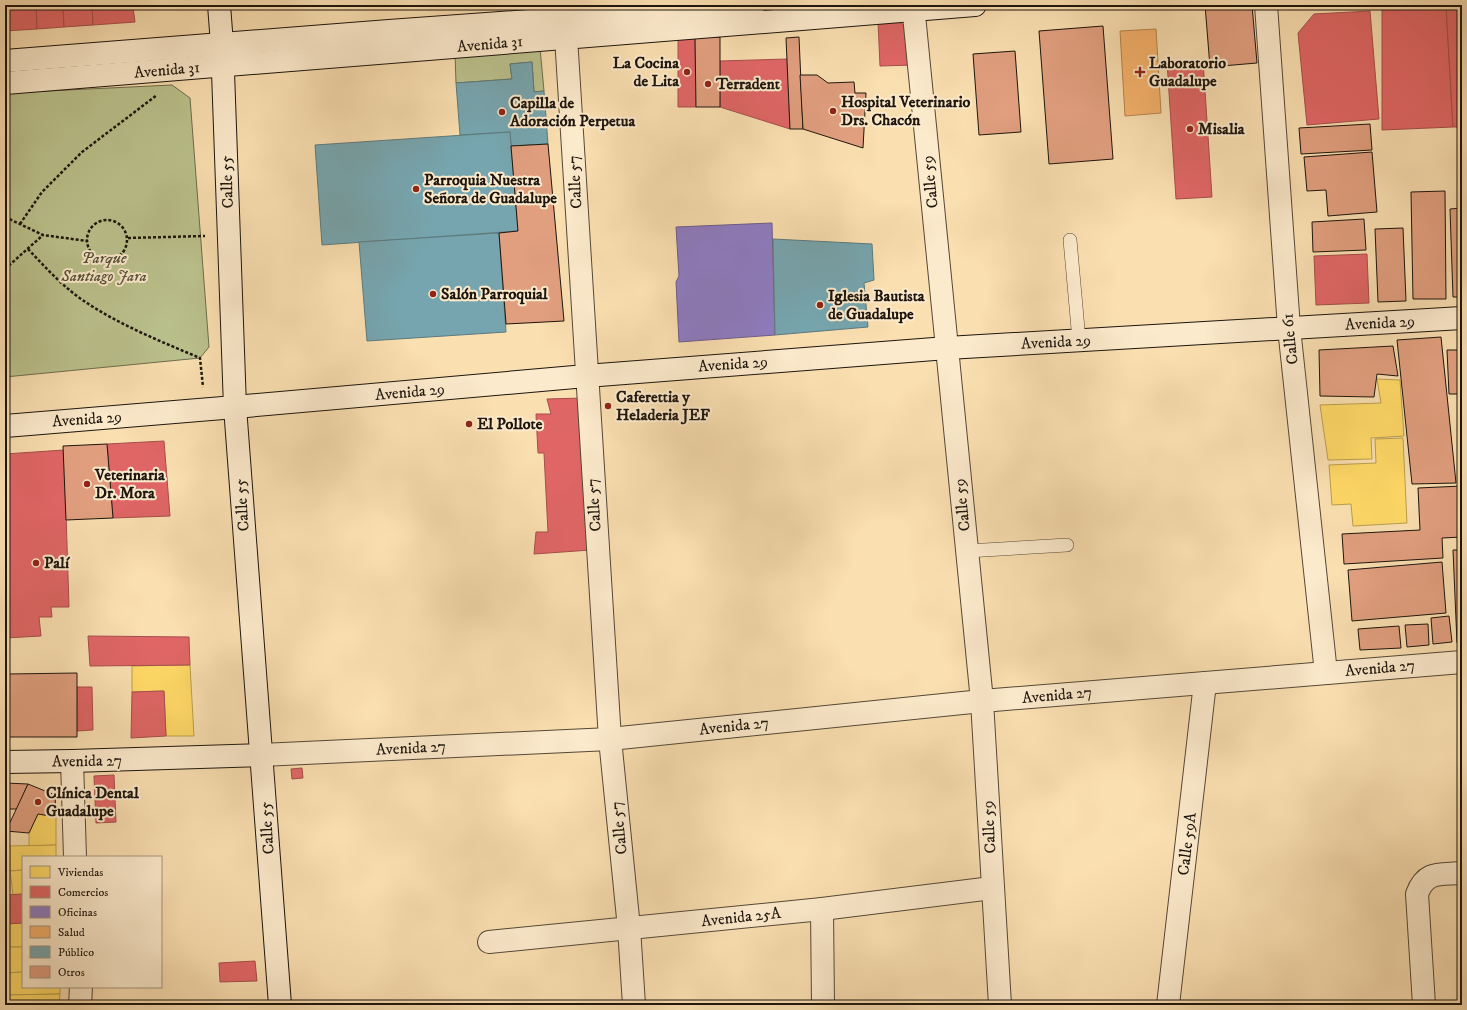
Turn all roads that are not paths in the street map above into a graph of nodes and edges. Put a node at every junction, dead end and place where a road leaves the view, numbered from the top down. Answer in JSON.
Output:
{"nodes":[{"id":1,"x":219,"y":5,"type":"edge"},
{"id":2,"x":754,"y":5,"type":"edge"},
{"id":3,"x":975,"y":5,"type":"edge"},
{"id":4,"x":1266,"y":5,"type":"edge"},
{"id":5,"x":913,"y":8,"type":"edge"},
{"id":6,"x":566,"y":21,"type":"edge"},
{"id":7,"x":223,"y":55,"type":"junction"},
{"id":8,"x":5,"y":62,"type":"edge"},
{"id":9,"x":5,"y":83,"type":"edge"},
{"id":10,"x":1070,"y":240,"type":"dead end"},
{"id":11,"x":1462,"y":318,"type":"edge"},
{"id":12,"x":1289,"y":328,"type":"junction"},
{"id":13,"x":1078,"y":340,"type":"junction"},
{"id":14,"x":947,"y":348,"type":"junction"},
{"id":15,"x":586,"y":376,"type":"junction"},
{"id":16,"x":235,"y":408,"type":"junction"},
{"id":17,"x":5,"y":426,"type":"edge"},
{"id":18,"x":1067,"y":545,"type":"dead end"},
{"id":19,"x":967,"y":551,"type":"junction"},
{"id":20,"x":1462,"y":662,"type":"edge"},
{"id":21,"x":1326,"y":673,"type":"junction"},
{"id":22,"x":1206,"y":682,"type":"junction"},
{"id":23,"x":982,"y":701,"type":"junction"},
{"id":24,"x":610,"y":739,"type":"junction"},
{"id":25,"x":261,"y":755,"type":"junction"},
{"id":26,"x":72,"y":761,"type":"junction"},
{"id":27,"x":5,"y":762,"type":"edge"},
{"id":28,"x":75,"y":856,"type":"edge"},
{"id":29,"x":1462,"y":874,"type":"edge"},
{"id":30,"x":992,"y":888,"type":"junction"},
{"id":31,"x":822,"y":909,"type":"junction"},
{"id":32,"x":629,"y":928,"type":"junction"},
{"id":33,"x":488,"y":942,"type":"dead end"},
{"id":34,"x":81,"y":988,"type":"edge"},
{"id":35,"x":80,"y":1005,"type":"edge"},
{"id":36,"x":280,"y":1005,"type":"edge"},
{"id":37,"x":634,"y":1005,"type":"edge"},
{"id":38,"x":823,"y":1005,"type":"edge"},
{"id":39,"x":1000,"y":1005,"type":"edge"},
{"id":40,"x":1168,"y":1005,"type":"edge"},
{"id":41,"x":1424,"y":1005,"type":"edge"}],
"edges":[{"from":1,"to":7,"type":"street","name":"Calle 55"},
{"from":2,"to":6,"type":"street","name":"Avenida 31"},
{"from":3,"to":5,"type":"street","name":"Avenida 31"},
{"from":4,"to":12,"type":"street","name":"Calle 61"},
{"from":5,"to":6,"type":"street","name":"Avenida 31"},
{"from":5,"to":14,"type":"street","name":"Calle 59"},
{"from":6,"to":7,"type":"street","name":"Avenida 31"},
{"from":6,"to":15,"type":"street","name":"Calle 57"},
{"from":7,"to":8,"type":"street","name":"Avenida 31"},
{"from":7,"to":9,"type":"street","name":"Avenida 31"},
{"from":7,"to":16,"type":"street","name":"Calle 55"},
{"from":10,"to":13,"type":"lane"},
{"from":11,"to":12,"type":"street","name":"Avenida 29"},
{"from":12,"to":13,"type":"street","name":"Avenida 29"},
{"from":12,"to":21,"type":"street","name":"Calle 61"},
{"from":13,"to":14,"type":"street","name":"Avenida 29"},
{"from":14,"to":15,"type":"street","name":"Avenida 29"},
{"from":14,"to":19,"type":"street","name":"Calle 59"},
{"from":15,"to":16,"type":"street","name":"Avenida 29"},
{"from":15,"to":24,"type":"street","name":"Calle 57"},
{"from":16,"to":17,"type":"street","name":"Avenida 29"},
{"from":16,"to":25,"type":"street","name":"Calle 55"},
{"from":18,"to":19,"type":"lane"},
{"from":19,"to":23,"type":"street","name":"Calle 59"},
{"from":20,"to":21,"type":"street","name":"Avenida 27"},
{"from":21,"to":22,"type":"street","name":"Avenida 27"},
{"from":22,"to":23,"type":"street","name":"Avenida 27"},
{"from":22,"to":40,"type":"street","name":"Calle 59A"},
{"from":23,"to":24,"type":"street","name":"Avenida 27"},
{"from":23,"to":30,"type":"street","name":"Calle 59"},
{"from":24,"to":25,"type":"street","name":"Avenida 27"},
{"from":24,"to":32,"type":"street","name":"Calle 57"},
{"from":25,"to":26,"type":"street","name":"Avenida 27"},
{"from":25,"to":36,"type":"street","name":"Calle 55"},
{"from":26,"to":27,"type":"street","name":"Avenida 27"},
{"from":26,"to":28,"type":"street"},
{"from":29,"to":41,"type":"street"},
{"from":30,"to":31,"type":"street","name":"Avenida 25A"},
{"from":30,"to":39,"type":"street","name":"Calle 59"},
{"from":31,"to":32,"type":"street","name":"Avenida 25A"},
{"from":31,"to":38,"type":"street"},
{"from":32,"to":33,"type":"street","name":"Avenida 25A"},
{"from":32,"to":37,"type":"street","name":"Calle 57"},
{"from":34,"to":35,"type":"street"}]}
